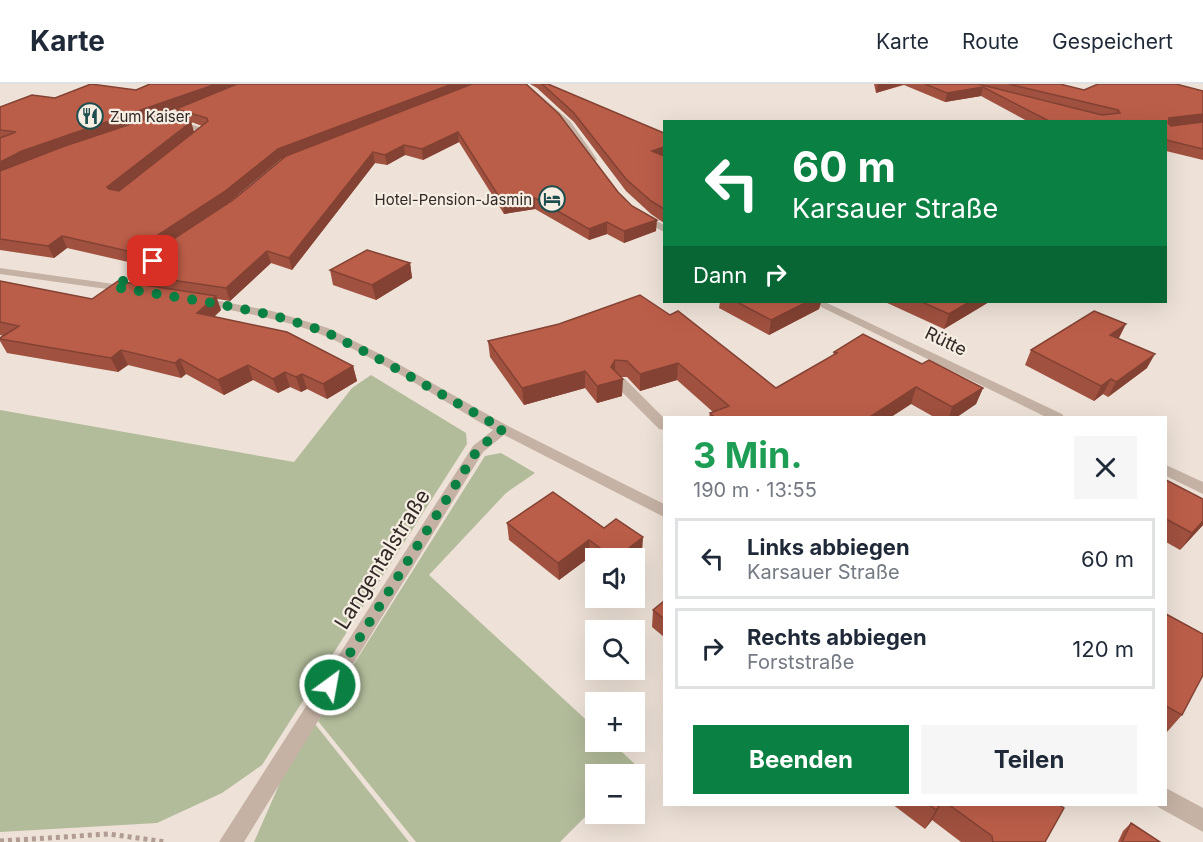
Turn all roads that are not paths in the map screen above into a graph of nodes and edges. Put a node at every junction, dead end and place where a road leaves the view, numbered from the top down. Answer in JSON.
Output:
{"nodes":[{"id":1,"x":523,"y":84,"type":"edge"},
{"id":2,"x":175,"y":115,"type":"edge"},
{"id":3,"x":188,"y":144,"type":"edge"},
{"id":4,"x":598,"y":167,"type":"edge"},
{"id":5,"x":632,"y":209,"type":"edge"},
{"id":6,"x":663,"y":228,"type":"edge"},
{"id":7,"x":0,"y":271,"type":"edge"},
{"id":8,"x":147,"y":292,"type":"edge"},
{"id":9,"x":191,"y":299,"type":"edge"},
{"id":10,"x":819,"y":303,"type":"edge"},
{"id":11,"x":620,"y":382,"type":"edge"},
{"id":12,"x":1055,"y":416,"type":"edge"},
{"id":13,"x":663,"y":425,"type":"edge"},
{"id":14,"x":503,"y":429,"type":"junction"},
{"id":15,"x":1167,"y":471,"type":"edge"},
{"id":16,"x":1203,"y":489,"type":"edge"},
{"id":17,"x":663,"y":510,"type":"edge"},
{"id":18,"x":1167,"y":800,"type":"edge"},
{"id":19,"x":1203,"y":821,"type":"edge"},
{"id":20,"x":231,"y":842,"type":"edge"}],
"edges":[{"from":1,"to":4,"type":"street"},
{"from":2,"to":3,"type":"street"},
{"from":5,"to":6,"type":"street"},
{"from":7,"to":8,"type":"street"},
{"from":9,"to":14,"type":"street"},
{"from":10,"to":12,"type":"street","name":"Rütte"},
{"from":11,"to":13,"type":"street"},
{"from":14,"to":17,"type":"street"},
{"from":14,"to":20,"type":"street","name":"Langentalstraße"},
{"from":15,"to":16,"type":"street"},
{"from":18,"to":19,"type":"street"}]}
